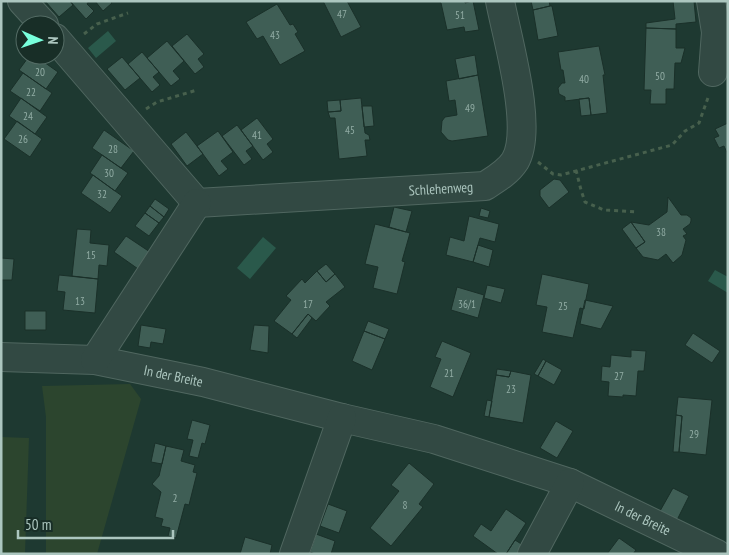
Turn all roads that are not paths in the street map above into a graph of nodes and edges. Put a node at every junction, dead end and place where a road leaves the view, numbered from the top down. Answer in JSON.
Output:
{"nodes":[{"id":1,"x":22,"y":1,"type":"edge"},
{"id":2,"x":500,"y":1,"type":"edge"},
{"id":3,"x":711,"y":1,"type":"edge"},
{"id":4,"x":35,"y":15,"type":"edge"},
{"id":5,"x":65,"y":49,"type":"edge"},
{"id":6,"x":713,"y":72,"type":"road end"},
{"id":7,"x":197,"y":203,"type":"junction"},
{"id":8,"x":1,"y":357,"type":"edge"},
{"id":9,"x":95,"y":360,"type":"junction"},
{"id":10,"x":342,"y":418,"type":"junction"},
{"id":11,"x":570,"y":483,"type":"junction"},
{"id":12,"x":294,"y":554,"type":"edge"},
{"id":13,"x":532,"y":554,"type":"edge"},
{"id":14,"x":717,"y":554,"type":"edge"}],
"edges":[{"from":1,"to":4,"type":"street"},
{"from":2,"to":7,"type":"street","name":"Schlehenweg"},
{"from":3,"to":6,"type":"street"},
{"from":5,"to":7,"type":"street"},
{"from":7,"to":9,"type":"street"},
{"from":8,"to":9,"type":"street","name":"In der Breite"},
{"from":9,"to":10,"type":"street","name":"In der Breite"},
{"from":10,"to":11,"type":"street","name":"In der Breite"},
{"from":10,"to":12,"type":"street"},
{"from":11,"to":13,"type":"street"},
{"from":11,"to":14,"type":"street","name":"In der Breite"}]}
